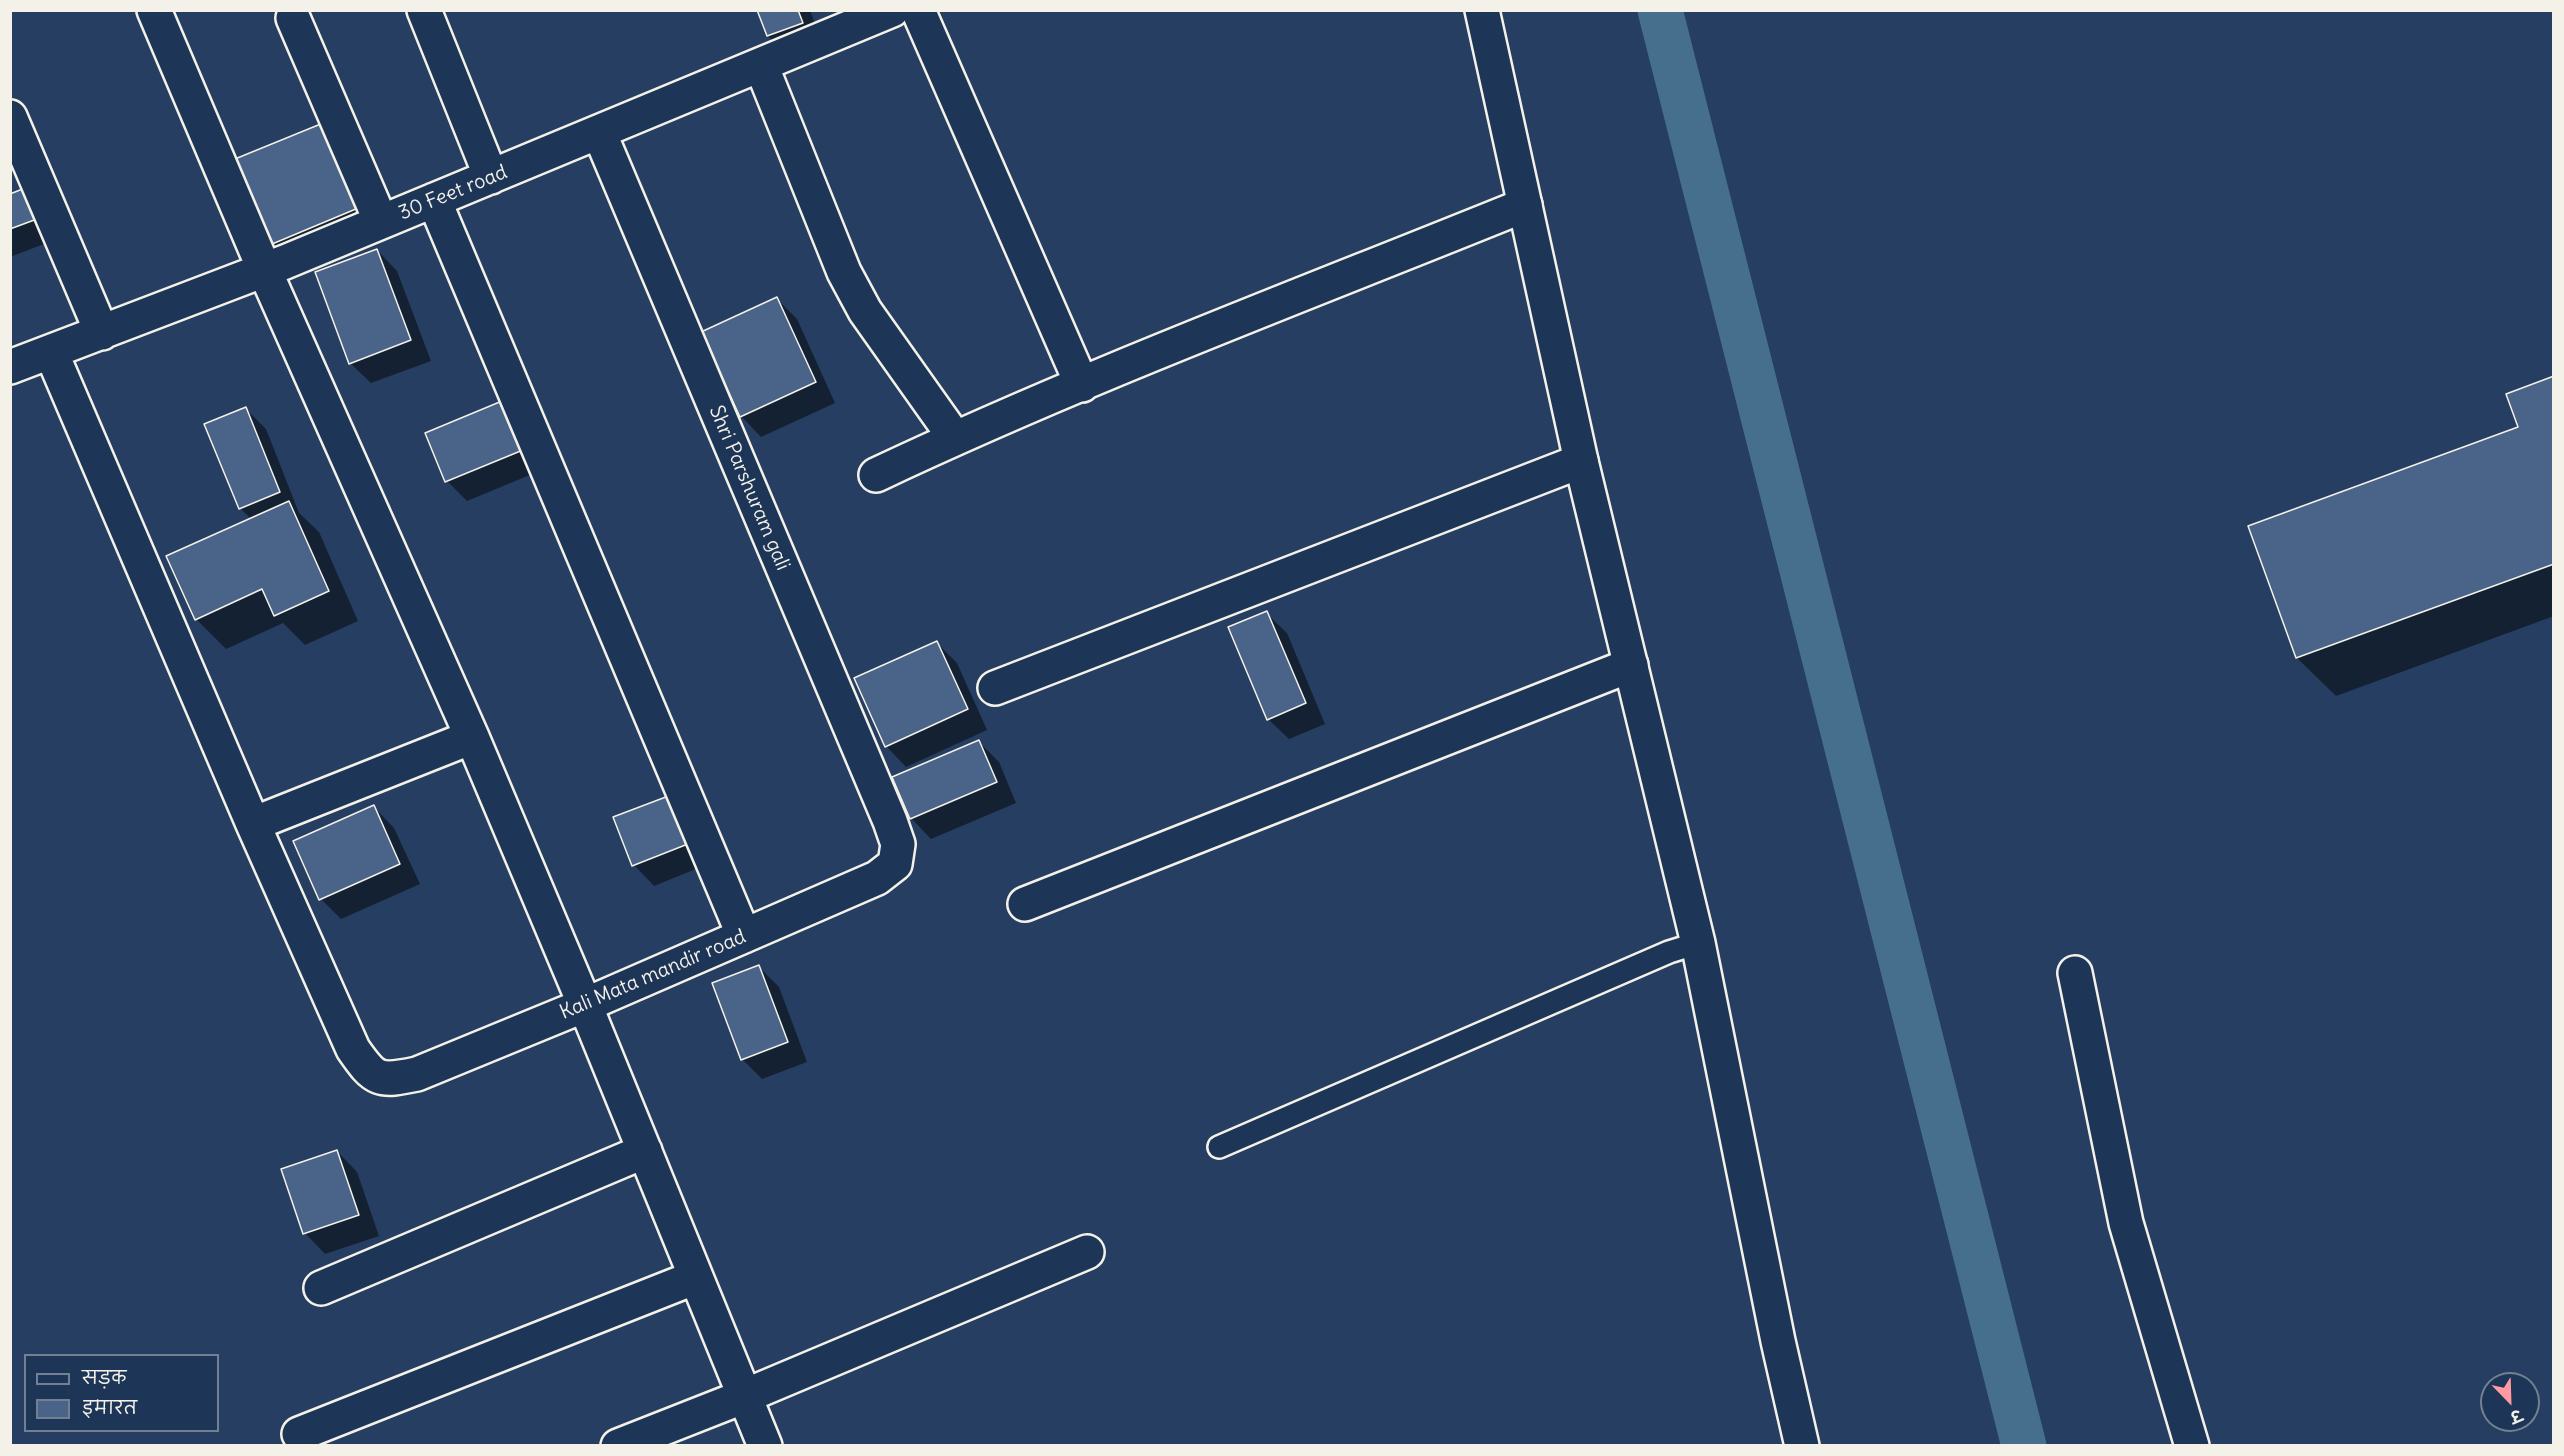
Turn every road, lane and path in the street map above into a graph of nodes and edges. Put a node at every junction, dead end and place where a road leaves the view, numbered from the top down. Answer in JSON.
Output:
{"nodes":[{"id":1,"x":154,"y":10,"type":"edge"},
{"id":2,"x":424,"y":10,"type":"edge"},
{"id":3,"x":892,"y":10,"type":"edge"},
{"id":4,"x":918,"y":10,"type":"edge"},
{"id":5,"x":1482,"y":10,"type":"edge"},
{"id":6,"x":293,"y":18,"type":"dead end"},
{"id":7,"x":761,"y":64,"type":"junction"},
{"id":8,"x":10,"y":117,"type":"edge"},
{"id":9,"x":599,"y":132,"type":"junction"},
{"id":10,"x":490,"y":177,"type":"junction"},
{"id":11,"x":434,"y":200,"type":"junction"},
{"id":12,"x":1525,"y":205,"type":"junction"},
{"id":13,"x":381,"y":222,"type":"junction"},
{"id":14,"x":264,"y":270,"type":"junction"},
{"id":15,"x":102,"y":333,"type":"junction"},
{"id":16,"x":51,"y":352,"type":"junction"},
{"id":17,"x":10,"y":368,"type":"edge"},
{"id":18,"x":1082,"y":385,"type":"junction"},
{"id":19,"x":955,"y":438,"type":"junction"},
{"id":20,"x":1581,"y":461,"type":"junction"},
{"id":21,"x":876,"y":475,"type":"dead end"},
{"id":22,"x":1631,"y":665,"type":"junction"},
{"id":23,"x":995,"y":688,"type":"dead end"},
{"id":24,"x":472,"y":737,"type":"junction"},
{"id":25,"x":253,"y":824,"type":"junction"},
{"id":26,"x":898,"y":844,"type":"joint"},
{"id":27,"x":1026,"y":904,"type":"dead end"},
{"id":28,"x":744,"y":936,"type":"junction"},
{"id":29,"x":1698,"y":943,"type":"junction"},
{"id":30,"x":2075,"y":973,"type":"dead end"},
{"id":31,"x":585,"y":1005,"type":"junction"},
{"id":32,"x":1219,"y":1147,"type":"dead end"},
{"id":33,"x":645,"y":1151,"type":"junction"},
{"id":34,"x":1087,"y":1252,"type":"dead end"},
{"id":35,"x":696,"y":1277,"type":"junction"},
{"id":36,"x":321,"y":1288,"type":"dead end"},
{"id":37,"x":745,"y":1396,"type":"junction"},
{"id":38,"x":299,"y":1434,"type":"dead end"},
{"id":39,"x":618,"y":1446,"type":"edge"},
{"id":40,"x":765,"y":1446,"type":"edge"},
{"id":41,"x":1802,"y":1446,"type":"edge"},
{"id":42,"x":2192,"y":1446,"type":"edge"}],
"edges":[{"from":1,"to":14,"type":"street"},
{"from":2,"to":10,"type":"street"},
{"from":3,"to":7,"type":"street","name":"30 Feet road"},
{"from":4,"to":18,"type":"street"},
{"from":5,"to":12,"type":"street"},
{"from":6,"to":13,"type":"street"},
{"from":7,"to":9,"type":"street","name":"30 Feet road"},
{"from":7,"to":19,"type":"street"},
{"from":8,"to":15,"type":"street"},
{"from":9,"to":10,"type":"street","name":"30 Feet road"},
{"from":9,"to":26,"type":"street","name":"Shri Parshuram gali"},
{"from":10,"to":11,"type":"street","name":"30 Feet road"},
{"from":11,"to":13,"type":"street","name":"30 Feet road"},
{"from":11,"to":28,"type":"street"},
{"from":12,"to":18,"type":"street"},
{"from":12,"to":20,"type":"street"},
{"from":13,"to":14,"type":"street","name":"30 Feet road"},
{"from":14,"to":15,"type":"street","name":"30 Feet road"},
{"from":14,"to":24,"type":"street"},
{"from":15,"to":16,"type":"street","name":"30 Feet road"},
{"from":16,"to":17,"type":"street","name":"30 Feet road"},
{"from":16,"to":25,"type":"street"},
{"from":18,"to":19,"type":"street"},
{"from":19,"to":21,"type":"street"},
{"from":20,"to":22,"type":"street"},
{"from":20,"to":23,"type":"street"},
{"from":22,"to":27,"type":"street"},
{"from":22,"to":29,"type":"street"},
{"from":24,"to":25,"type":"street"},
{"from":24,"to":31,"type":"street"},
{"from":25,"to":31,"type":"street","name":"Kali Mata mandir road"},
{"from":26,"to":28,"type":"street","name":"Kali Mata mandir road"},
{"from":28,"to":31,"type":"street","name":"Kali Mata mandir road"},
{"from":29,"to":32,"type":"lane"},
{"from":29,"to":41,"type":"street"},
{"from":30,"to":42,"type":"street"},
{"from":31,"to":33,"type":"street"},
{"from":33,"to":35,"type":"street"},
{"from":33,"to":36,"type":"street"},
{"from":34,"to":37,"type":"street"},
{"from":35,"to":37,"type":"street"},
{"from":35,"to":38,"type":"street"},
{"from":37,"to":39,"type":"street"},
{"from":37,"to":40,"type":"street"}]}
